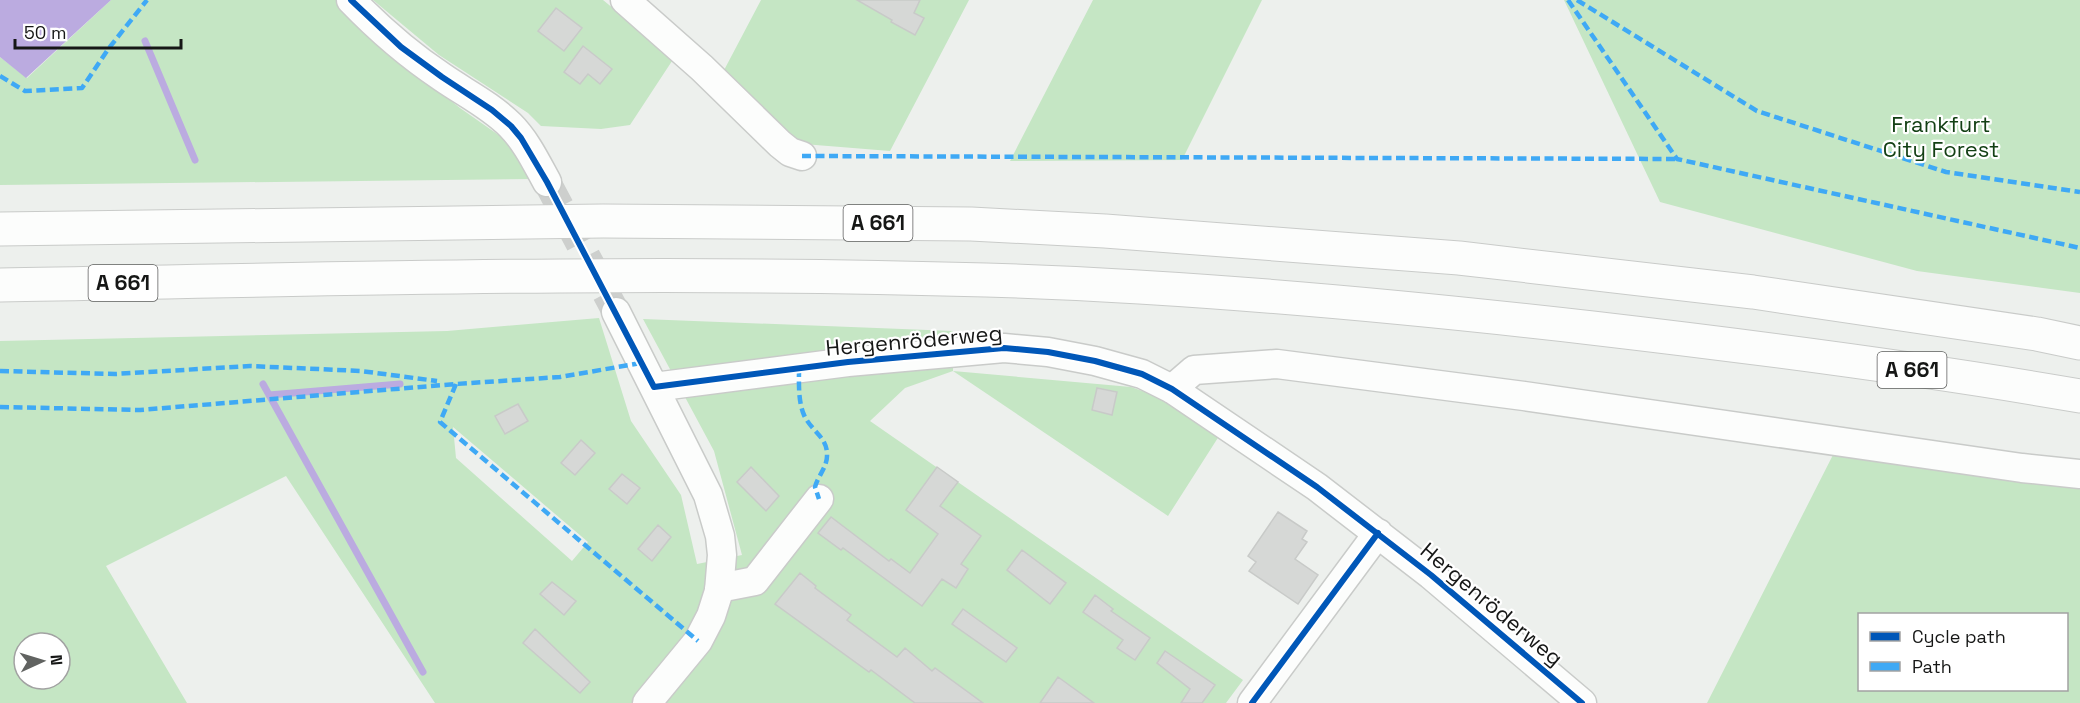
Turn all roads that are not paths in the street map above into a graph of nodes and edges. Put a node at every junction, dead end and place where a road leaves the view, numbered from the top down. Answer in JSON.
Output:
{"nodes":[{"id":1,"x":351,"y":0,"type":"edge"},
{"id":2,"x":625,"y":0,"type":"edge"},
{"id":3,"x":802,"y":156,"type":"dead end"},
{"id":4,"x":547,"y":182,"type":"tunnel mouth"},
{"id":5,"x":0,"y":229,"type":"edge"},
{"id":6,"x":0,"y":285,"type":"edge"},
{"id":7,"x":616,"y":312,"type":"tunnel mouth"},
{"id":8,"x":2080,"y":343,"type":"edge"},
{"id":9,"x":654,"y":387,"type":"junction"},
{"id":10,"x":1172,"y":389,"type":"junction"},
{"id":11,"x":2080,"y":396,"type":"edge"},
{"id":12,"x":2080,"y":474,"type":"edge"},
{"id":13,"x":819,"y":499,"type":"dead end"},
{"id":14,"x":1377,"y":533,"type":"junction"},
{"id":15,"x":719,"y":588,"type":"junction"},
{"id":16,"x":647,"y":703,"type":"edge"},
{"id":17,"x":1252,"y":703,"type":"edge"},
{"id":18,"x":1582,"y":703,"type":"edge"}],
"edges":[{"from":1,"to":4,"type":"street"},
{"from":2,"to":3,"type":"street"},
{"from":5,"to":8,"type":"highway","number":"A 661"},
{"from":6,"to":11,"type":"highway","number":"A 661"},
{"from":7,"to":9,"type":"street"},
{"from":9,"to":10,"type":"street","name":"Hergenröderweg"},
{"from":9,"to":15,"type":"street"},
{"from":10,"to":12,"type":"street"},
{"from":10,"to":14,"type":"street","name":"Hergenröderweg"},
{"from":13,"to":15,"type":"street"},
{"from":14,"to":17,"type":"street"},
{"from":14,"to":18,"type":"street","name":"Hergenröderweg"},
{"from":15,"to":16,"type":"street"}]}
